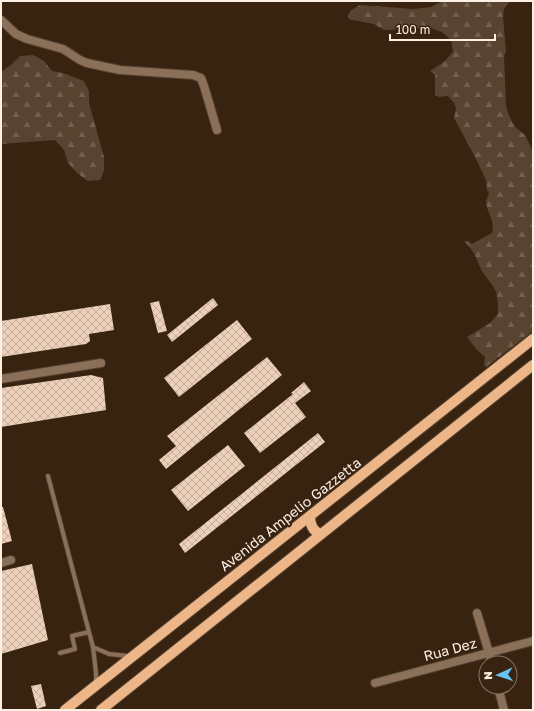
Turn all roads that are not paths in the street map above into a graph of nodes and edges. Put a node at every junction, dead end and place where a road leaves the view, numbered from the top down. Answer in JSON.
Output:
{"nodes":[{"id":1,"x":1,"y":20,"type":"edge"},
{"id":2,"x":217,"y":130,"type":"dead end"},
{"id":3,"x":533,"y":340,"type":"edge"},
{"id":4,"x":100,"y":363,"type":"dead end"},
{"id":5,"x":533,"y":365,"type":"edge"},
{"id":6,"x":1,"y":378,"type":"edge"},
{"id":7,"x":48,"y":476,"type":"dead end"},
{"id":8,"x":310,"y":516,"type":"junction"},
{"id":9,"x":320,"y":534,"type":"junction"},
{"id":10,"x":11,"y":560,"type":"dead end"},
{"id":11,"x":1,"y":563,"type":"edge"},
{"id":12,"x":477,"y":613,"type":"dead end"},
{"id":13,"x":89,"y":632,"type":"junction"},
{"id":14,"x":533,"y":641,"type":"edge"},
{"id":15,"x":93,"y":647,"type":"junction"},
{"id":16,"x":489,"y":652,"type":"junction"},
{"id":17,"x":60,"y":653,"type":"dead end"},
{"id":18,"x":490,"y":655,"type":"edge"},
{"id":19,"x":133,"y":656,"type":"junction"},
{"id":20,"x":375,"y":683,"type":"dead end"},
{"id":21,"x":95,"y":686,"type":"junction"},
{"id":22,"x":500,"y":695,"type":"edge"},
{"id":23,"x":65,"y":710,"type":"edge"},
{"id":24,"x":101,"y":710,"type":"edge"},
{"id":25,"x":504,"y":710,"type":"edge"}],
"edges":[{"from":1,"to":2,"type":"street"},
{"from":3,"to":8,"type":"main road","name":"Avenida Ampelio Gazzetta"},
{"from":4,"to":6,"type":"street"},
{"from":5,"to":9,"type":"main road"},
{"from":7,"to":13,"type":"lane"},
{"from":8,"to":9,"type":"main road"},
{"from":8,"to":19,"type":"main road","name":"Avenida Ampelio Gazzetta"},
{"from":9,"to":24,"type":"main road"},
{"from":10,"to":11,"type":"street"},
{"from":12,"to":16,"type":"street"},
{"from":13,"to":15,"type":"lane"},
{"from":13,"to":17,"type":"lane"},
{"from":14,"to":16,"type":"street","name":"Rua Dez"},
{"from":15,"to":19,"type":"lane"},
{"from":15,"to":21,"type":"lane"},
{"from":16,"to":18,"type":"street"},
{"from":16,"to":20,"type":"street","name":"Rua Dez"},
{"from":19,"to":21,"type":"main road","name":"Avenida Ampelio Gazzetta"},
{"from":21,"to":23,"type":"main road","name":"Avenida Ampelio Gazzetta"},
{"from":22,"to":25,"type":"street"}]}
